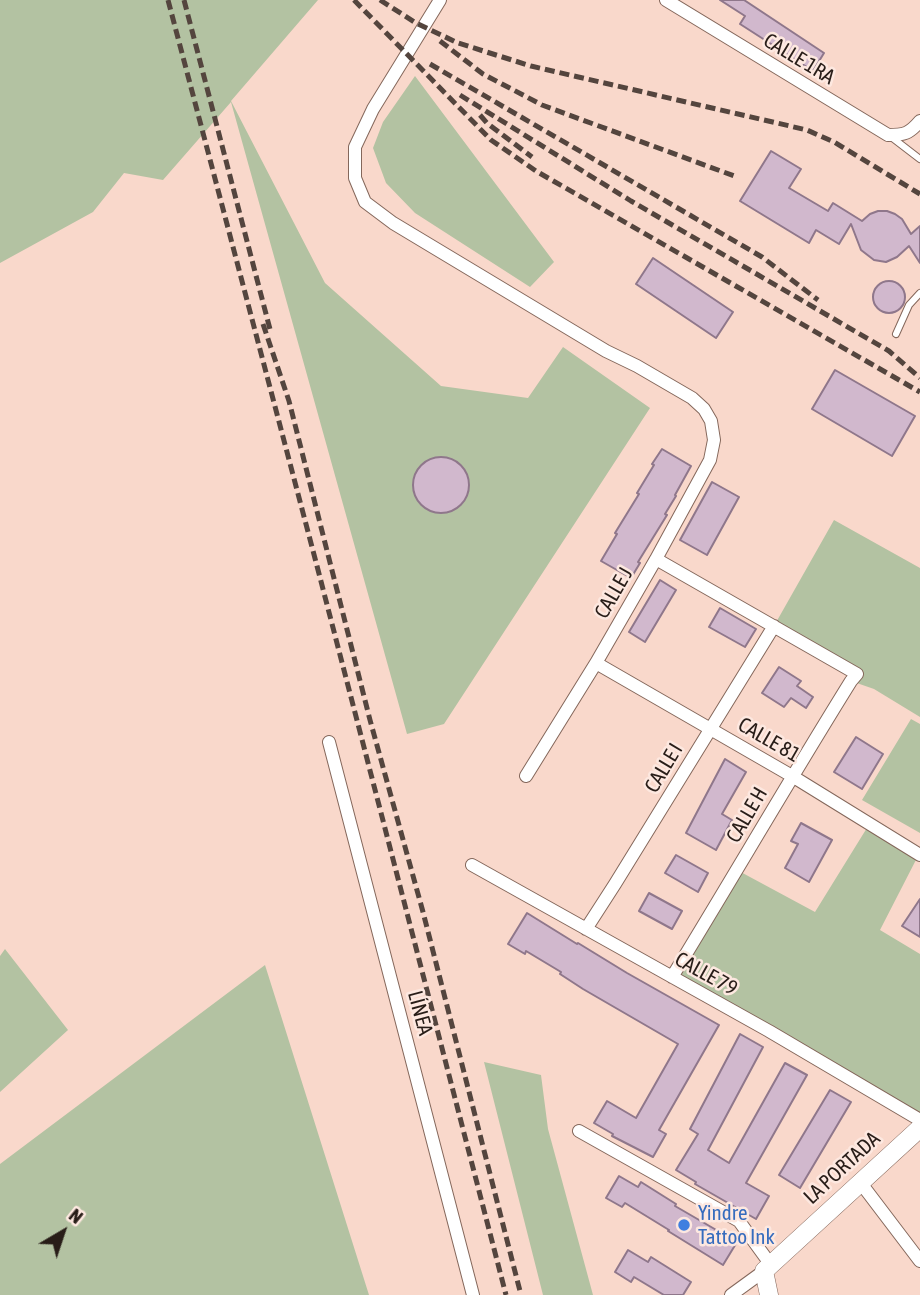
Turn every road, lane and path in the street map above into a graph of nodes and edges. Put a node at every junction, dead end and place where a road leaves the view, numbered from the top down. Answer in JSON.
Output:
{"nodes":[{"id":1,"x":440,"y":0,"type":"edge"},
{"id":2,"x":666,"y":0,"type":"edge"},
{"id":3,"x":917,"y":124,"type":"edge"},
{"id":4,"x":888,"y":135,"type":"junction"},
{"id":5,"x":920,"y":159,"type":"edge"},
{"id":6,"x":920,"y":293,"type":"edge"},
{"id":7,"x":896,"y":334,"type":"dead end"},
{"id":8,"x":656,"y":559,"type":"junction"},
{"id":9,"x":774,"y":626,"type":"junction"},
{"id":10,"x":596,"y":663,"type":"junction"},
{"id":11,"x":710,"y":729,"type":"junction"},
{"id":12,"x":329,"y":741,"type":"dead end"},
{"id":13,"x":526,"y":776,"type":"dead end"},
{"id":14,"x":792,"y":776,"type":"junction"},
{"id":15,"x":920,"y":855,"type":"edge"},
{"id":16,"x":472,"y":865,"type":"dead end"},
{"id":17,"x":586,"y":929,"type":"junction"},
{"id":18,"x":672,"y":977,"type":"junction"},
{"id":19,"x":920,"y":1120,"type":"edge"},
{"id":20,"x":920,"y":1128,"type":"edge"},
{"id":21,"x":579,"y":1131,"type":"dead end"},
{"id":22,"x":860,"y":1182,"type":"junction"},
{"id":23,"x":920,"y":1261,"type":"edge"},
{"id":24,"x":767,"y":1268,"type":"junction"},
{"id":25,"x":473,"y":1295,"type":"edge"},
{"id":26,"x":731,"y":1295,"type":"edge"},
{"id":27,"x":769,"y":1295,"type":"edge"}],
"edges":[{"from":1,"to":8,"type":"street","name":"CALLE J"},
{"from":2,"to":4,"type":"street","name":"CALLE 1RA"},
{"from":3,"to":4,"type":"street"},
{"from":4,"to":5,"type":"lane"},
{"from":6,"to":7,"type":"lane"},
{"from":8,"to":9,"type":"street"},
{"from":8,"to":10,"type":"street","name":"CALLE J"},
{"from":9,"to":11,"type":"street","name":"CALLE I"},
{"from":9,"to":14,"type":"street","name":"CALLE H"},
{"from":10,"to":11,"type":"street","name":"CALLE 81"},
{"from":10,"to":13,"type":"street","name":"CALLE J"},
{"from":11,"to":14,"type":"street","name":"CALLE 81"},
{"from":11,"to":17,"type":"street","name":"CALLE I"},
{"from":12,"to":25,"type":"street","name":"LÍNEA"},
{"from":14,"to":15,"type":"street","name":"CALLE 81"},
{"from":14,"to":18,"type":"street","name":"CALLE H"},
{"from":16,"to":17,"type":"street","name":"CALLE 79"},
{"from":17,"to":18,"type":"street","name":"CALLE 79"},
{"from":18,"to":19,"type":"street","name":"CALLE 79"},
{"from":20,"to":22,"type":"street","name":"LA PORTADA"},
{"from":21,"to":24,"type":"street"},
{"from":22,"to":23,"type":"street"},
{"from":22,"to":24,"type":"street","name":"LA PORTADA"},
{"from":24,"to":26,"type":"street","name":"LA PORTADA"},
{"from":24,"to":27,"type":"street"}]}
